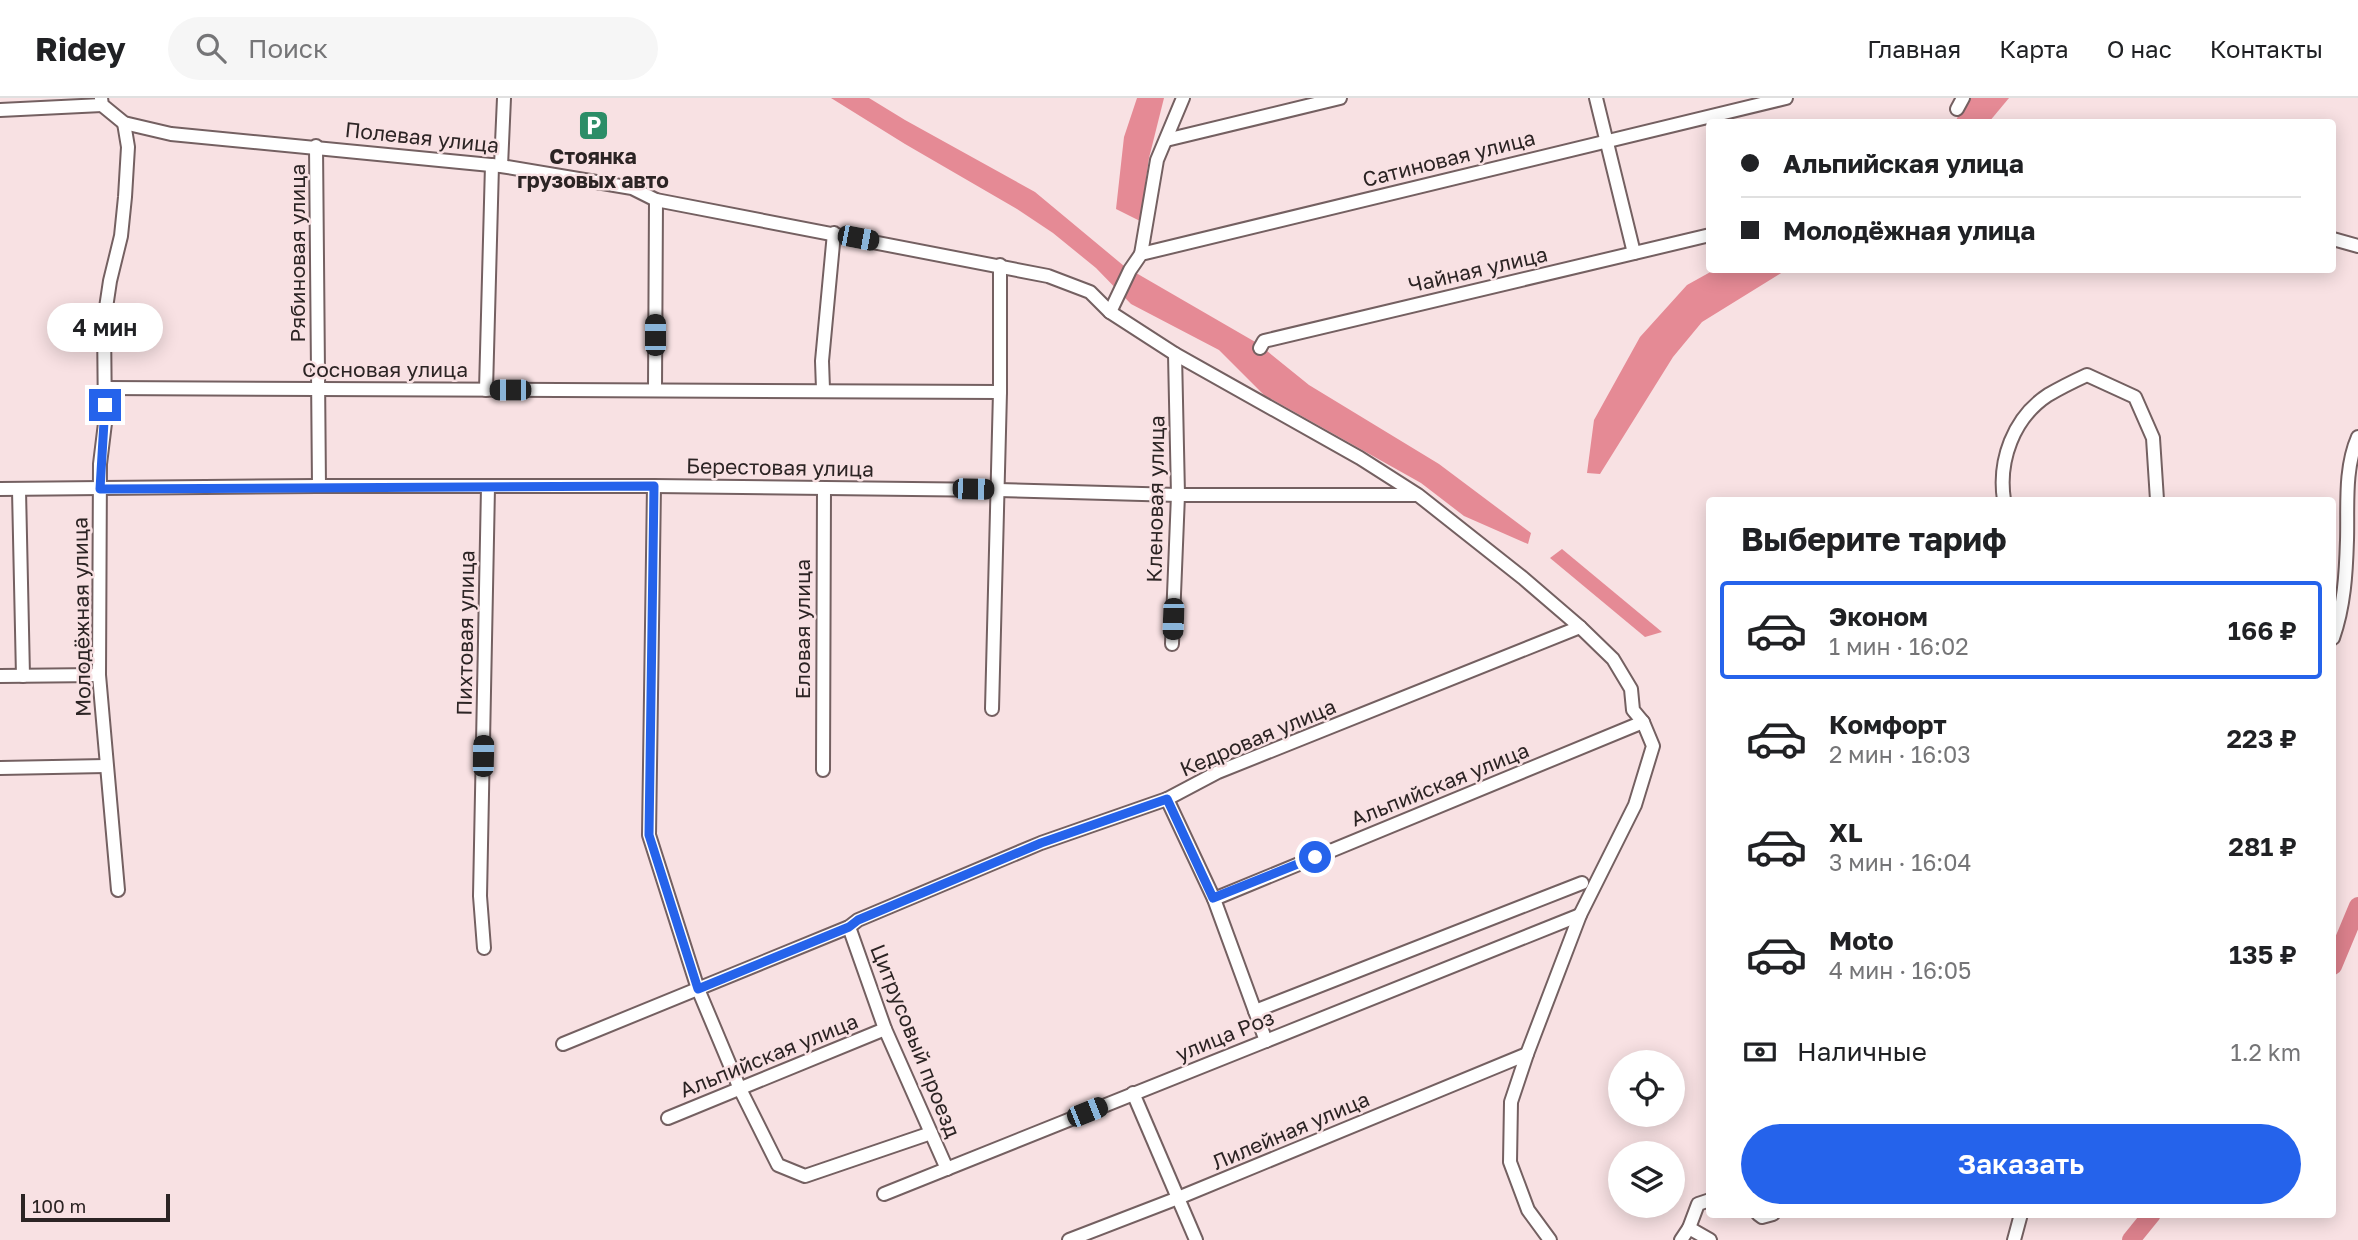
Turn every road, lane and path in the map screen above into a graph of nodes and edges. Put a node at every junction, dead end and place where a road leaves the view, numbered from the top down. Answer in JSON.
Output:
{"nodes":[{"id":1,"x":504,"y":98,"type":"edge"},
{"id":2,"x":1183,"y":98,"type":"edge"},
{"id":3,"x":1340,"y":98,"type":"edge"},
{"id":4,"x":1596,"y":98,"type":"edge"},
{"id":5,"x":1786,"y":98,"type":"edge"},
{"id":6,"x":102,"y":101,"type":"edge"},
{"id":7,"x":0,"y":110,"type":"edge"},
{"id":8,"x":124,"y":123,"type":"junction"},
{"id":9,"x":1166,"y":140,"type":"junction"},
{"id":10,"x":1606,"y":140,"type":"junction"},
{"id":11,"x":316,"y":146,"type":"junction"},
{"id":12,"x":496,"y":165,"type":"junction"},
{"id":13,"x":656,"y":200,"type":"junction"},
{"id":14,"x":834,"y":233,"type":"junction"},
{"id":15,"x":1706,"y":236,"type":"edge"},
{"id":16,"x":2336,"y":240,"type":"edge"},
{"id":17,"x":2358,"y":246,"type":"edge"},
{"id":18,"x":1634,"y":253,"type":"junction"},
{"id":19,"x":1140,"y":254,"type":"junction"},
{"id":20,"x":1000,"y":265,"type":"junction"},
{"id":21,"x":1110,"y":312,"type":"junction"},
{"id":22,"x":1260,"y":348,"type":"dead end"},
{"id":23,"x":1175,"y":354,"type":"junction"},
{"id":24,"x":105,"y":388,"type":"junction"},
{"id":25,"x":318,"y":389,"type":"junction"},
{"id":26,"x":654,"y":389,"type":"junction"},
{"id":27,"x":824,"y":389,"type":"junction"},
{"id":28,"x":486,"y":390,"type":"junction"},
{"id":29,"x":1000,"y":392,"type":"junction"},
{"id":30,"x":2358,"y":437,"type":"edge"},
{"id":31,"x":319,"y":486,"type":"junction"},
{"id":32,"x":654,"y":486,"type":"junction"},
{"id":33,"x":488,"y":487,"type":"junction"},
{"id":34,"x":824,"y":488,"type":"junction"},
{"id":35,"x":0,"y":489,"type":"edge"},
{"id":36,"x":100,"y":489,"type":"junction"},
{"id":37,"x":19,"y":490,"type":"junction"},
{"id":38,"x":998,"y":490,"type":"junction"},
{"id":39,"x":1178,"y":495,"type":"junction"},
{"id":40,"x":1418,"y":495,"type":"junction"},
{"id":41,"x":2004,"y":497,"type":"edge"},
{"id":42,"x":2157,"y":497,"type":"edge"},
{"id":43,"x":2338,"y":586,"type":"edge"},
{"id":44,"x":1580,"y":627,"type":"junction"},
{"id":45,"x":2336,"y":630,"type":"edge"},
{"id":46,"x":1172,"y":644,"type":"dead end"},
{"id":47,"x":99,"y":675,"type":"junction"},
{"id":48,"x":0,"y":676,"type":"edge"},
{"id":49,"x":23,"y":676,"type":"junction"},
{"id":50,"x":992,"y":709,"type":"dead end"},
{"id":51,"x":1643,"y":722,"type":"junction"},
{"id":52,"x":106,"y":766,"type":"junction"},
{"id":53,"x":0,"y":768,"type":"edge"},
{"id":54,"x":823,"y":770,"type":"dead end"},
{"id":55,"x":1167,"y":799,"type":"junction"},
{"id":56,"x":1582,"y":883,"type":"dead end"},
{"id":57,"x":118,"y":890,"type":"dead end"},
{"id":58,"x":1213,"y":898,"type":"junction"},
{"id":59,"x":1580,"y":915,"type":"junction"},
{"id":60,"x":849,"y":927,"type":"junction"},
{"id":61,"x":484,"y":948,"type":"dead end"},
{"id":62,"x":698,"y":989,"type":"junction"},
{"id":63,"x":1255,"y":1011,"type":"junction"},
{"id":64,"x":885,"y":1029,"type":"junction"},
{"id":65,"x":1266,"y":1041,"type":"junction"},
{"id":66,"x":563,"y":1044,"type":"dead end"},
{"id":67,"x":1527,"y":1054,"type":"junction"},
{"id":68,"x":740,"y":1089,"type":"junction"},
{"id":69,"x":1133,"y":1093,"type":"junction"},
{"id":70,"x":668,"y":1118,"type":"dead end"},
{"id":71,"x":931,"y":1133,"type":"junction"},
{"id":72,"x":947,"y":1169,"type":"junction"},
{"id":73,"x":884,"y":1194,"type":"dead end"},
{"id":74,"x":1178,"y":1198,"type":"junction"},
{"id":75,"x":1706,"y":1202,"type":"edge"},
{"id":76,"x":2018,"y":1218,"type":"edge"},
{"id":77,"x":1689,"y":1228,"type":"junction"},
{"id":78,"x":1069,"y":1240,"type":"edge"},
{"id":79,"x":1196,"y":1240,"type":"edge"},
{"id":80,"x":1550,"y":1240,"type":"edge"},
{"id":81,"x":1681,"y":1240,"type":"edge"},
{"id":82,"x":1710,"y":1240,"type":"edge"},
{"id":83,"x":2014,"y":1240,"type":"edge"}],
"edges":[{"from":1,"to":12,"type":"street"},
{"from":2,"to":9,"type":"street"},
{"from":3,"to":9,"type":"street"},
{"from":4,"to":10,"type":"street"},
{"from":5,"to":10,"type":"street","name":"Сатиновая улица"},
{"from":6,"to":7,"type":"street"},
{"from":6,"to":8,"type":"street"},
{"from":8,"to":11,"type":"street","name":"Полевая улица"},
{"from":8,"to":24,"type":"street","name":"Молодёжная улица"},
{"from":9,"to":19,"type":"street"},
{"from":10,"to":18,"type":"street"},
{"from":10,"to":19,"type":"street","name":"Сатиновая улица"},
{"from":11,"to":12,"type":"street","name":"Полевая улица"},
{"from":11,"to":25,"type":"street","name":"Рябиновая улица"},
{"from":12,"to":13,"type":"street","name":"Полевая улица"},
{"from":12,"to":28,"type":"street"},
{"from":13,"to":14,"type":"street","name":"Полевая улица"},
{"from":13,"to":26,"type":"street"},
{"from":14,"to":20,"type":"street","name":"Полевая улица"},
{"from":14,"to":27,"type":"street"},
{"from":15,"to":18,"type":"street","name":"Чайная улица"},
{"from":16,"to":17,"type":"street"},
{"from":18,"to":22,"type":"street","name":"Чайная улица"},
{"from":19,"to":21,"type":"street"},
{"from":20,"to":21,"type":"street","name":"Полевая улица"},
{"from":20,"to":29,"type":"street"},
{"from":21,"to":23,"type":"street","name":"Полевая улица"},
{"from":23,"to":39,"type":"street","name":"Кленовая улица"},
{"from":23,"to":40,"type":"street","name":"Полевая улица"},
{"from":24,"to":25,"type":"street","name":"Сосновая улица"},
{"from":24,"to":36,"type":"street","name":"Молодёжная улица"},
{"from":25,"to":28,"type":"street","name":"Сосновая улица"},
{"from":25,"to":31,"type":"street","name":"Рябиновая улица"},
{"from":26,"to":27,"type":"street","name":"Сосновая улица"},
{"from":26,"to":28,"type":"street","name":"Сосновая улица"},
{"from":27,"to":29,"type":"street","name":"Сосновая улица"},
{"from":29,"to":38,"type":"street"},
{"from":30,"to":43,"type":"street"},
{"from":31,"to":33,"type":"street","name":"Берестовая улица"},
{"from":31,"to":36,"type":"street","name":"Берестовая улица"},
{"from":32,"to":33,"type":"street","name":"Берестовая улица"},
{"from":32,"to":34,"type":"street","name":"Берестовая улица"},
{"from":32,"to":62,"type":"street"},
{"from":33,"to":61,"type":"street","name":"Пихтовая улица"},
{"from":34,"to":38,"type":"street","name":"Берестовая улица"},
{"from":34,"to":54,"type":"street","name":"Еловая улица"},
{"from":35,"to":37,"type":"street","name":"Берестовая улица"},
{"from":36,"to":37,"type":"street","name":"Берестовая улица"},
{"from":36,"to":47,"type":"street","name":"Молодёжная улица"},
{"from":37,"to":49,"type":"street"},
{"from":38,"to":39,"type":"street","name":"Берестовая улица"},
{"from":38,"to":50,"type":"street"},
{"from":39,"to":40,"type":"street","name":"Берестовая улица"},
{"from":39,"to":46,"type":"street","name":"Кленовая улица"},
{"from":40,"to":44,"type":"street","name":"Полевая улица"},
{"from":41,"to":42,"type":"street"},
{"from":43,"to":45,"type":"street"},
{"from":44,"to":51,"type":"street","name":"Полевая улица"},
{"from":44,"to":55,"type":"street","name":"Кедровая улица"},
{"from":47,"to":49,"type":"street"},
{"from":47,"to":52,"type":"street","name":"Молодёжная улица"},
{"from":48,"to":49,"type":"street"},
{"from":51,"to":58,"type":"street","name":"Альпийская улица"},
{"from":51,"to":59,"type":"street","name":"Полевая улица"},
{"from":52,"to":53,"type":"street"},
{"from":52,"to":57,"type":"street","name":"Молодёжная улица"},
{"from":55,"to":58,"type":"street"},
{"from":55,"to":60,"type":"street","name":"Кедровая улица"},
{"from":56,"to":63,"type":"street","name":"улица Роз"},
{"from":58,"to":63,"type":"street"},
{"from":59,"to":65,"type":"street","name":"улица Роз"},
{"from":59,"to":67,"type":"street","name":"Полевая улица"},
{"from":60,"to":62,"type":"street","name":"Кедровая улица"},
{"from":60,"to":64,"type":"street","name":"Цитрусовый проезд"},
{"from":62,"to":66,"type":"street","name":"Кедровая улица"},
{"from":62,"to":68,"type":"street"},
{"from":63,"to":65,"type":"street"},
{"from":64,"to":68,"type":"street","name":"Альпийская улица"},
{"from":64,"to":71,"type":"street","name":"Цитрусовый проезд"},
{"from":65,"to":69,"type":"street","name":"улица Роз"},
{"from":67,"to":74,"type":"street","name":"Лилейная улица"},
{"from":67,"to":80,"type":"street","name":"Полевая улица"},
{"from":68,"to":70,"type":"street","name":"Альпийская улица"},
{"from":68,"to":71,"type":"street"},
{"from":69,"to":72,"type":"street","name":"улица Роз"},
{"from":69,"to":74,"type":"street"},
{"from":71,"to":72,"type":"street","name":"Цитрусовый проезд"},
{"from":72,"to":73,"type":"street","name":"улица Роз"},
{"from":74,"to":78,"type":"street","name":"Лилейная улица"},
{"from":74,"to":79,"type":"street"},
{"from":75,"to":77,"type":"street"},
{"from":76,"to":83,"type":"street"},
{"from":77,"to":81,"type":"street"},
{"from":77,"to":82,"type":"street"}]}
